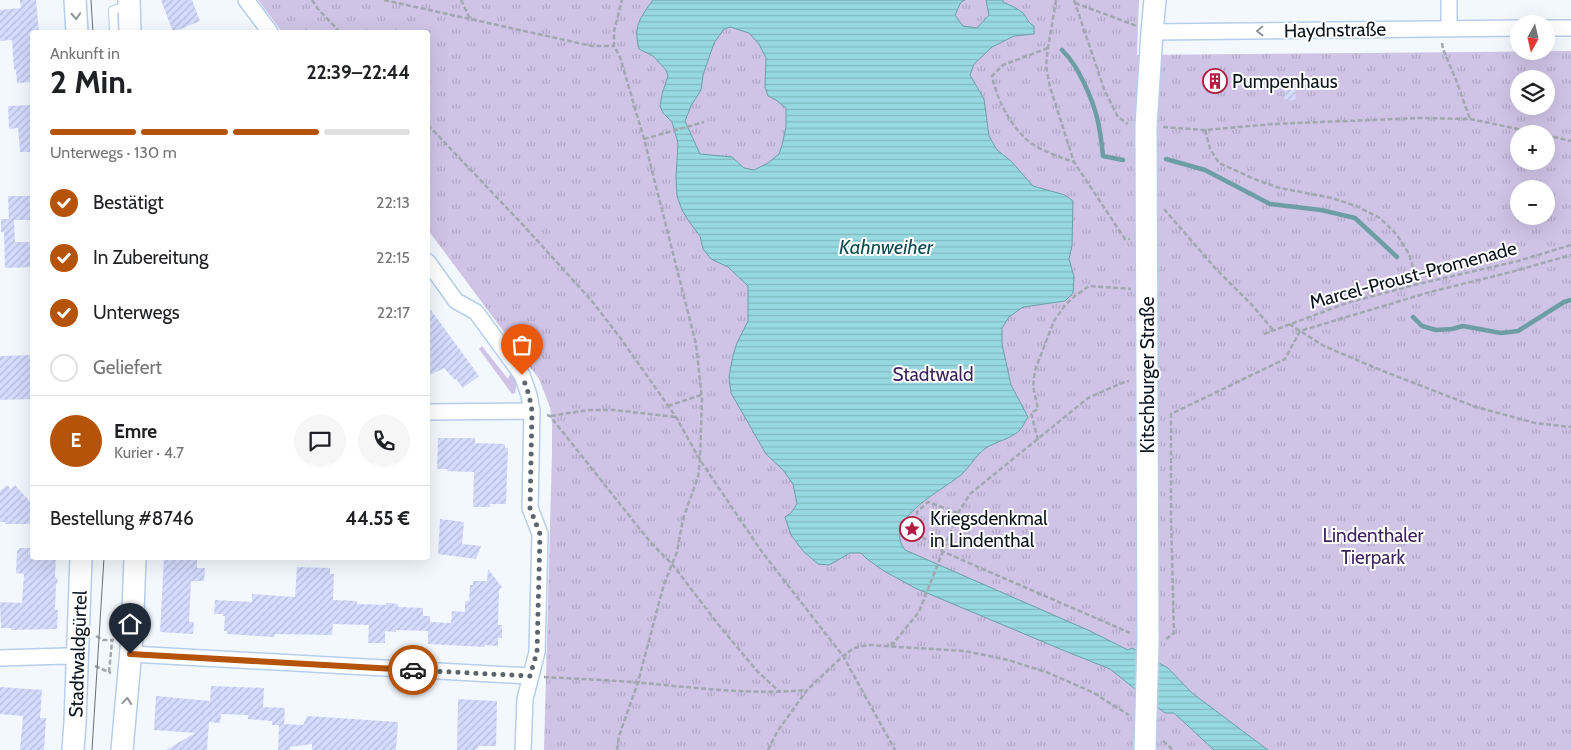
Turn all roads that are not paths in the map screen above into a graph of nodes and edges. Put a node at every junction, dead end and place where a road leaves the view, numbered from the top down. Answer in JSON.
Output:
{"nodes":[{"id":1,"x":75,"y":0,"type":"edge"},
{"id":2,"x":246,"y":0,"type":"edge"},
{"id":3,"x":1155,"y":0,"type":"edge"},
{"id":4,"x":1449,"y":0,"type":"edge"},
{"id":5,"x":129,"y":3,"type":"edge"},
{"id":6,"x":1510,"y":28,"type":"edge"},
{"id":7,"x":1555,"y":28,"type":"edge"},
{"id":8,"x":1571,"y":28,"type":"edge"},
{"id":9,"x":1152,"y":29,"type":"junction"},
{"id":10,"x":1446,"y":29,"type":"junction"},
{"id":11,"x":77,"y":30,"type":"edge"},
{"id":12,"x":114,"y":30,"type":"edge"},
{"id":13,"x":130,"y":30,"type":"edge"},
{"id":14,"x":268,"y":30,"type":"edge"},
{"id":15,"x":430,"y":265,"type":"edge"},
{"id":16,"x":532,"y":411,"type":"junction"},
{"id":17,"x":430,"y":412,"type":"edge"},
{"id":18,"x":81,"y":560,"type":"edge"},
{"id":19,"x":135,"y":560,"type":"edge"},
{"id":20,"x":125,"y":644,"type":"junction"},
{"id":21,"x":82,"y":653,"type":"junction"},
{"id":22,"x":0,"y":658,"type":"edge"},
{"id":23,"x":530,"y":676,"type":"junction"},
{"id":24,"x":72,"y":750,"type":"edge"},
{"id":25,"x":122,"y":750,"type":"edge"},
{"id":26,"x":523,"y":750,"type":"edge"},
{"id":27,"x":1145,"y":750,"type":"edge"}],
"edges":[{"from":1,"to":11,"type":"street","one_way":true},
{"from":2,"to":14,"type":"street"},
{"from":3,"to":9,"type":"street","name":"Kitschburger Straße"},
{"from":4,"to":10,"type":"street"},
{"from":5,"to":12,"type":"lane"},
{"from":5,"to":13,"type":"street"},
{"from":6,"to":10,"type":"street","name":"Haydnstraße"},
{"from":7,"to":8,"type":"street"},
{"from":10,"to":9,"type":"street","name":"Haydnstraße","one_way":true},
{"from":9,"to":27,"type":"street","name":"Kitschburger Straße"},
{"from":15,"to":16,"type":"street"},
{"from":16,"to":17,"type":"street"},
{"from":16,"to":23,"type":"street"},
{"from":18,"to":21,"type":"street","name":"Stadtwaldgürtel"},
{"from":19,"to":20,"type":"street"},
{"from":20,"to":23,"type":"street"},
{"from":25,"to":20,"type":"street","one_way":true},
{"from":21,"to":22,"type":"street"},
{"from":21,"to":24,"type":"street","name":"Stadtwaldgürtel"},
{"from":23,"to":26,"type":"street"}]}
